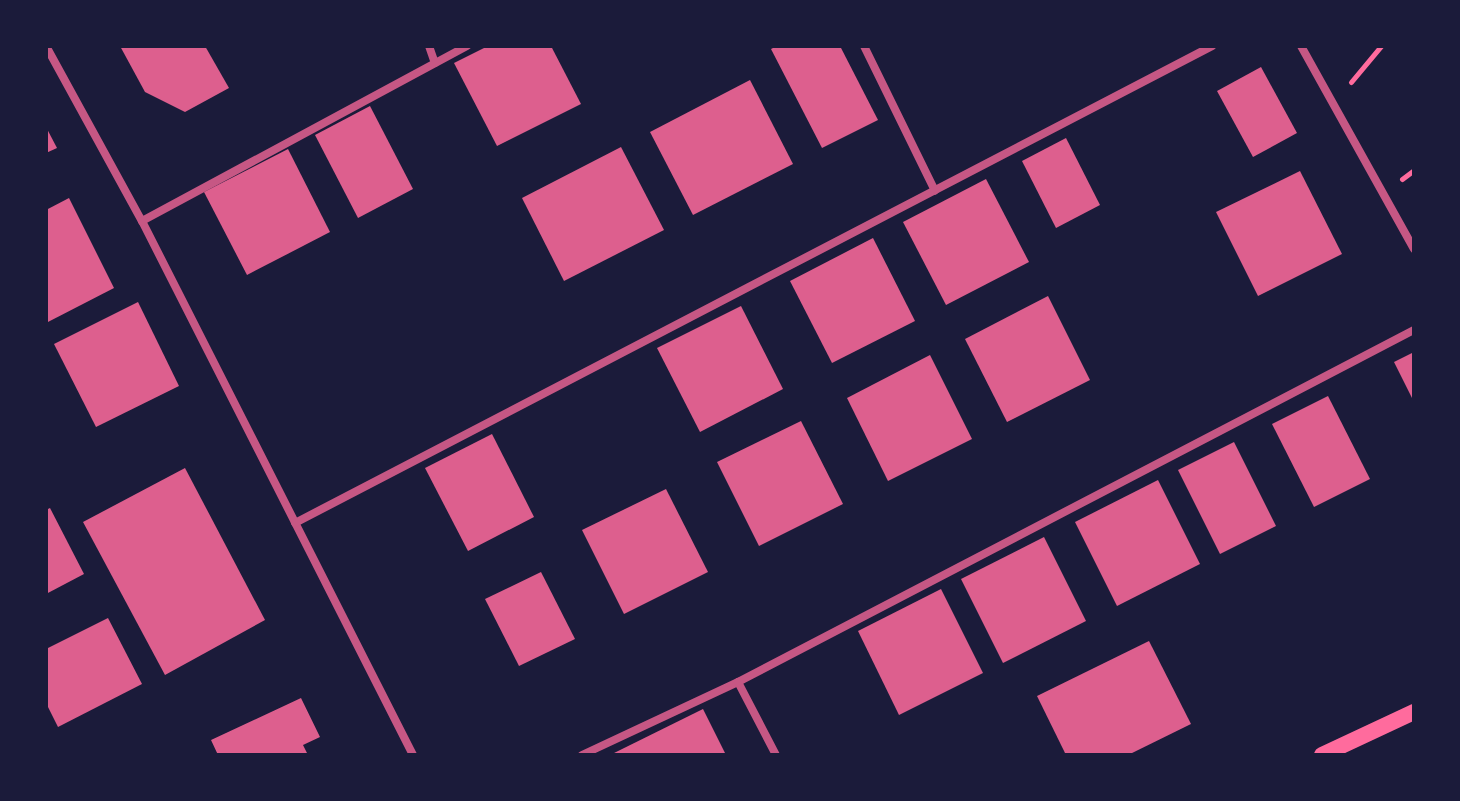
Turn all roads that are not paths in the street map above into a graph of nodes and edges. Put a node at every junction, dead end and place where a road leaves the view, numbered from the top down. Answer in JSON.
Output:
{"nodes":[{"id":1,"x":46,"y":46,"type":"edge"},
{"id":2,"x":429,"y":46,"type":"edge"},
{"id":3,"x":467,"y":46,"type":"edge"},
{"id":4,"x":864,"y":46,"type":"edge"},
{"id":5,"x":1212,"y":46,"type":"edge"},
{"id":6,"x":1301,"y":46,"type":"edge"},
{"id":7,"x":435,"y":63,"type":"junction"},
{"id":8,"x":935,"y":191,"type":"junction"},
{"id":9,"x":142,"y":221,"type":"junction"},
{"id":10,"x":1414,"y":249,"type":"edge"},
{"id":11,"x":1414,"y":330,"type":"edge"},
{"id":12,"x":295,"y":523,"type":"junction"},
{"id":13,"x":738,"y":682,"type":"junction"},
{"id":14,"x":1414,"y":713,"type":"edge"},
{"id":15,"x":413,"y":755,"type":"edge"},
{"id":16,"x":582,"y":755,"type":"edge"},
{"id":17,"x":776,"y":755,"type":"edge"},
{"id":18,"x":1322,"y":755,"type":"edge"}],
"edges":[{"from":1,"to":9,"type":"street"},
{"from":2,"to":7,"type":"street"},
{"from":3,"to":7,"type":"street"},
{"from":4,"to":8,"type":"street"},
{"from":5,"to":8,"type":"street"},
{"from":6,"to":10,"type":"street"},
{"from":7,"to":9,"type":"street"},
{"from":8,"to":12,"type":"street"},
{"from":9,"to":12,"type":"street"},
{"from":11,"to":13,"type":"street"},
{"from":12,"to":15,"type":"street"},
{"from":13,"to":16,"type":"street"},
{"from":13,"to":17,"type":"street"},
{"from":14,"to":18,"type":"main road"}]}
